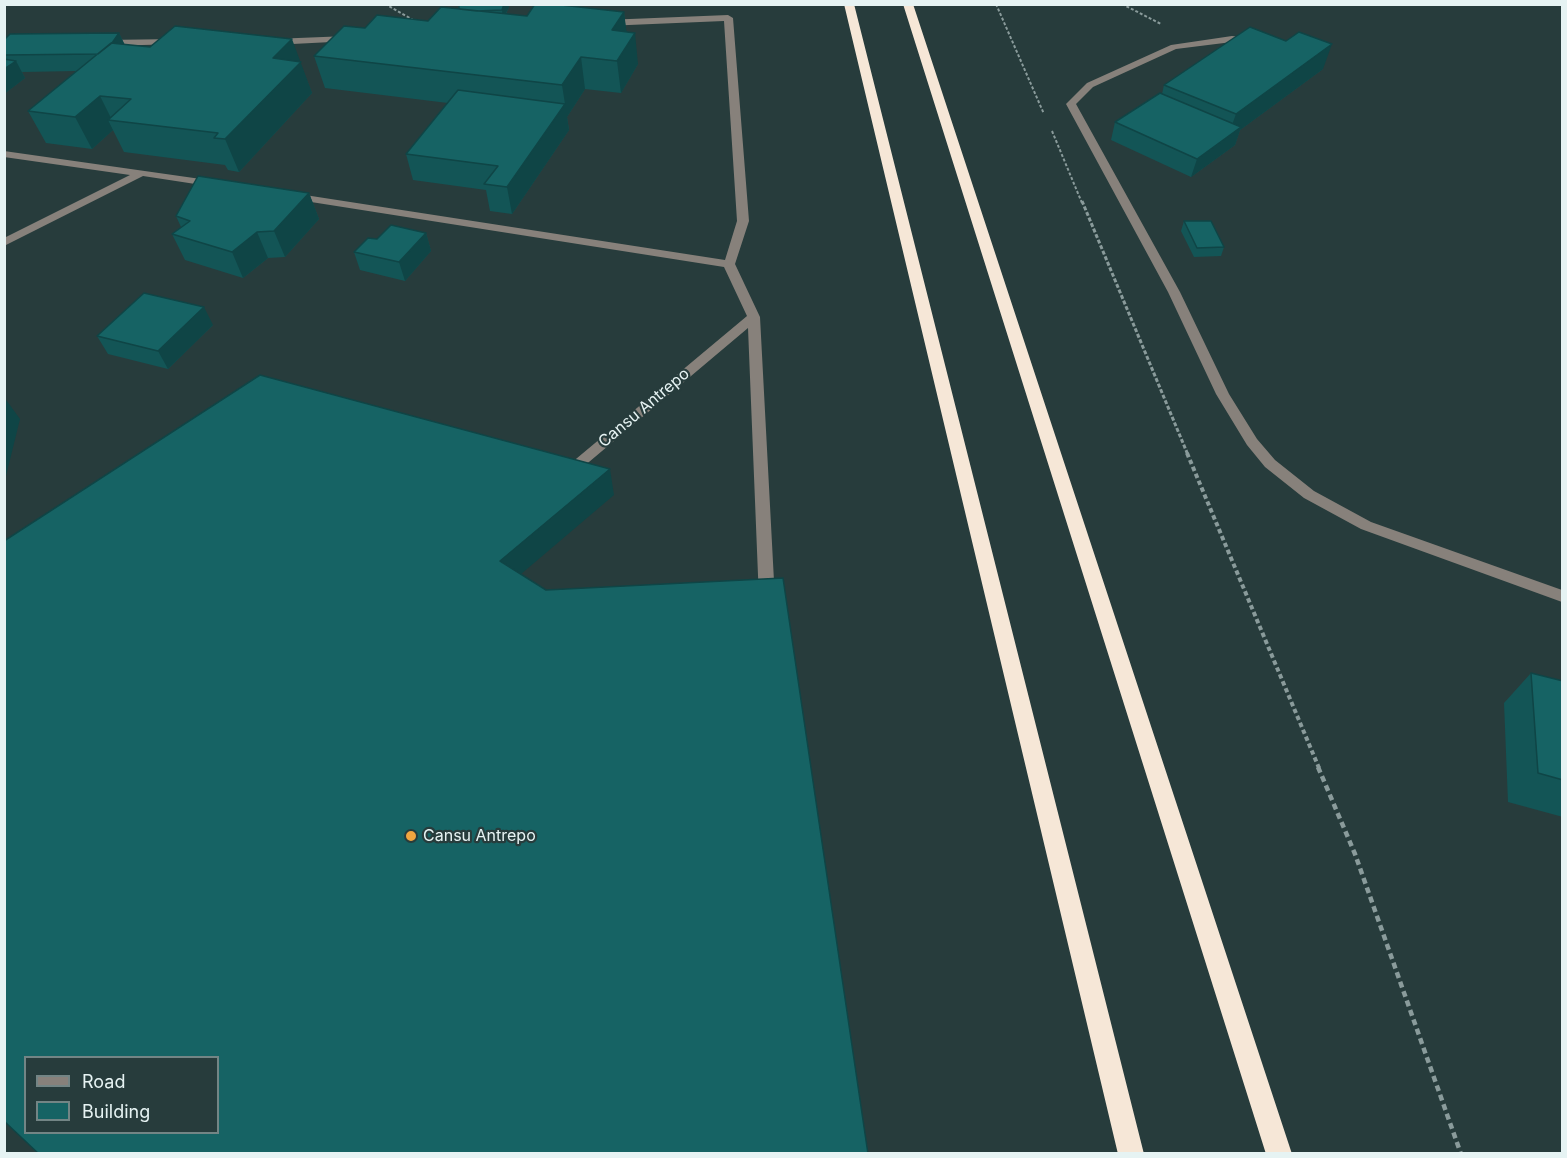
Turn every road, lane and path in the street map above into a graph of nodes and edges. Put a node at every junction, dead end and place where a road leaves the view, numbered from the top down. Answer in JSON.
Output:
{"nodes":[{"id":1,"x":385,"y":4,"type":"edge"},
{"id":2,"x":849,"y":4,"type":"edge"},
{"id":3,"x":908,"y":4,"type":"edge"},
{"id":4,"x":996,"y":4,"type":"edge"},
{"id":5,"x":418,"y":22,"type":"edge"},
{"id":6,"x":598,"y":24,"type":"edge"},
{"id":7,"x":359,"y":38,"type":"edge"},
{"id":8,"x":186,"y":42,"type":"edge"},
{"id":9,"x":267,"y":42,"type":"edge"},
{"id":10,"x":93,"y":43,"type":"edge"},
{"id":11,"x":1266,"y":43,"type":"edge"},
{"id":12,"x":4,"y":154,"type":"edge"},
{"id":13,"x":141,"y":173,"type":"junction"},
{"id":14,"x":223,"y":186,"type":"edge"},
{"id":15,"x":282,"y":195,"type":"edge"},
{"id":16,"x":4,"y":243,"type":"edge"},
{"id":17,"x":729,"y":264,"type":"junction"},
{"id":18,"x":754,"y":317,"type":"junction"},
{"id":19,"x":552,"y":484,"type":"edge"},
{"id":20,"x":1563,"y":596,"type":"edge"},
{"id":21,"x":767,"y":616,"type":"edge"},
{"id":22,"x":1131,"y":1154,"type":"edge"},
{"id":23,"x":1279,"y":1154,"type":"edge"},
{"id":24,"x":1461,"y":1154,"type":"edge"}],
"edges":[{"from":1,"to":5,"type":"path"},
{"from":2,"to":22,"type":"highway"},
{"from":3,"to":23,"type":"highway"},
{"from":4,"to":24,"type":"path"},
{"from":6,"to":17,"type":"lane"},
{"from":7,"to":9,"type":"lane"},
{"from":8,"to":10,"type":"lane"},
{"from":11,"to":20,"type":"lane"},
{"from":12,"to":13,"type":"lane"},
{"from":13,"to":14,"type":"lane"},
{"from":13,"to":16,"type":"lane"},
{"from":15,"to":17,"type":"lane"},
{"from":17,"to":18,"type":"lane"},
{"from":18,"to":19,"type":"lane","name":"Cansu Antrepo"},
{"from":18,"to":21,"type":"lane"}]}
